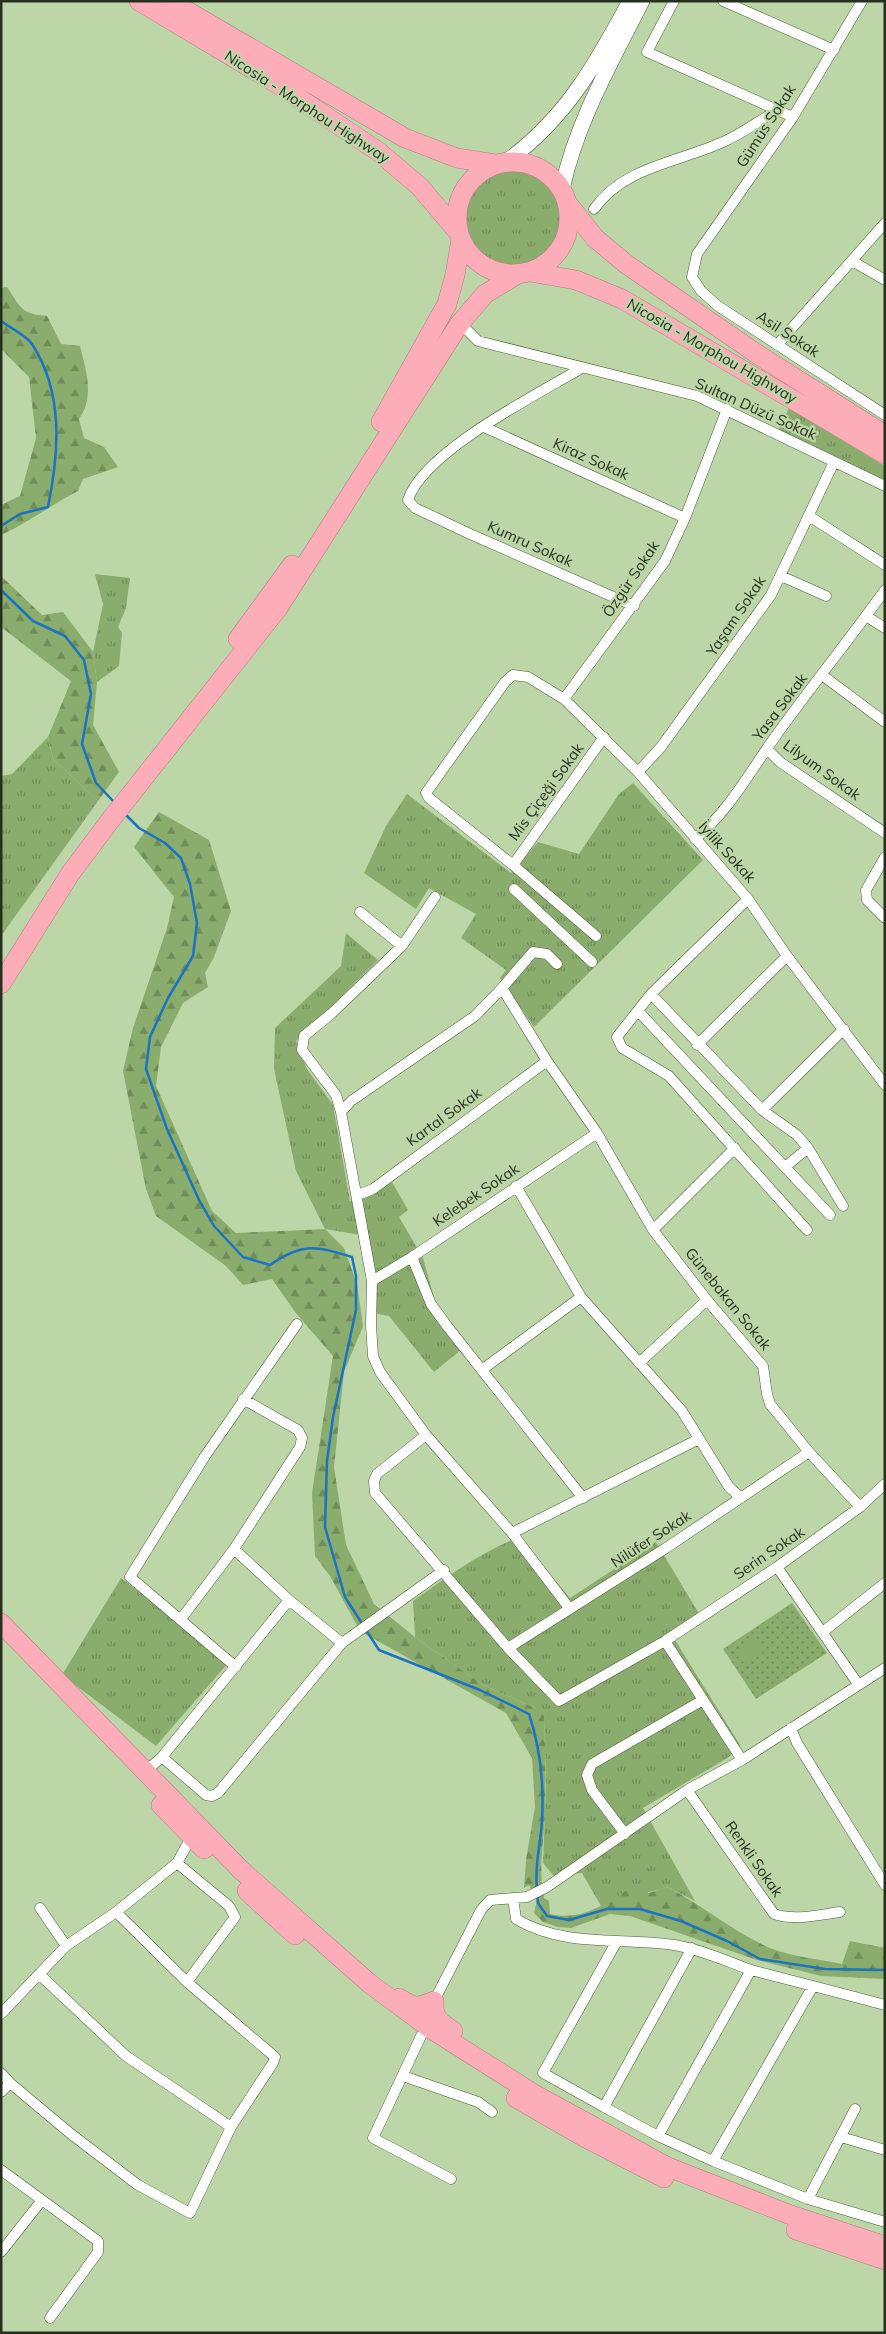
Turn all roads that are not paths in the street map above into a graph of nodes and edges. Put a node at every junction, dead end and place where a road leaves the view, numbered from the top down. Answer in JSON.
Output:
{"nodes":[{"id":1,"x":139,"y":1,"type":"edge"},
{"id":2,"x":170,"y":1,"type":"edge"},
{"id":3,"x":630,"y":1,"type":"edge"},
{"id":4,"x":642,"y":1,"type":"edge"},
{"id":5,"x":674,"y":1,"type":"edge"},
{"id":6,"x":723,"y":1,"type":"edge"},
{"id":7,"x":862,"y":1,"type":"edge"},
{"id":8,"x":834,"y":50,"type":"junction"},
{"id":9,"x":778,"y":110,"type":"junction"},
{"id":10,"x":793,"y":117,"type":"junction"},
{"id":11,"x":501,"y":163,"type":"junction"},
{"id":12,"x":565,"y":196,"type":"junction"},
{"id":13,"x":594,"y":209,"type":"dead end"},
{"id":14,"x":885,"y":223,"type":"edge"},
{"id":15,"x":460,"y":236,"type":"junction"},
{"id":16,"x":852,"y":261,"type":"junction"},
{"id":17,"x":693,"y":265,"type":"joint"},
{"id":18,"x":524,"y":273,"type":"junction"},
{"id":19,"x":885,"y":280,"type":"edge"},
{"id":20,"x":460,"y":323,"type":"junction"},
{"id":21,"x":777,"y":344,"type":"junction"},
{"id":22,"x":580,"y":368,"type":"junction"},
{"id":23,"x":727,"y":409,"type":"junction"},
{"id":24,"x":885,"y":415,"type":"edge"},
{"id":25,"x":484,"y":427,"type":"junction"},
{"id":26,"x":885,"y":435,"type":"edge"},
{"id":27,"x":885,"y":454,"type":"edge"},
{"id":28,"x":834,"y":462,"type":"junction"},
{"id":29,"x":885,"y":486,"type":"edge"},
{"id":30,"x":809,"y":516,"type":"junction"},
{"id":31,"x":685,"y":518,"type":"junction"},
{"id":32,"x":885,"y":565,"type":"edge"},
{"id":33,"x":781,"y":576,"type":"junction"},
{"id":34,"x":885,"y":590,"type":"edge"},
{"id":35,"x":826,"y":596,"type":"dead end"},
{"id":36,"x":634,"y":606,"type":"junction"},
{"id":37,"x":866,"y":616,"type":"junction"},
{"id":38,"x":885,"y":628,"type":"edge"},
{"id":39,"x":822,"y":675,"type":"junction"},
{"id":40,"x":564,"y":699,"type":"junction"},
{"id":41,"x":885,"y":722,"type":"edge"},
{"id":42,"x":604,"y":738,"type":"junction"},
{"id":43,"x":767,"y":748,"type":"junction"},
{"id":44,"x":638,"y":772,"type":"junction"},
{"id":45,"x":125,"y":791,"type":"junction"},
{"id":46,"x":106,"y":815,"type":"junction"},
{"id":47,"x":885,"y":832,"type":"edge"},
{"id":48,"x":695,"y":839,"type":"junction"},
{"id":49,"x":885,"y":857,"type":"edge"},
{"id":50,"x":513,"y":865,"type":"junction"},
{"id":51,"x":514,"y":889,"type":"dead end"},
{"id":52,"x":435,"y":896,"type":"dead end"},
{"id":53,"x":748,"y":899,"type":"junction"},
{"id":54,"x":360,"y":912,"type":"dead end"},
{"id":55,"x":885,"y":918,"type":"edge"},
{"id":56,"x":596,"y":936,"type":"dead end"},
{"id":57,"x":402,"y":946,"type":"junction"},
{"id":58,"x":788,"y":956,"type":"junction"},
{"id":59,"x":1,"y":960,"type":"edge"},
{"id":60,"x":592,"y":962,"type":"dead end"},
{"id":61,"x":557,"y":964,"type":"dead end"},
{"id":62,"x":1,"y":984,"type":"edge"},
{"id":63,"x":502,"y":988,"type":"junction"},
{"id":64,"x":651,"y":994,"type":"junction"},
{"id":65,"x":638,"y":1011,"type":"junction"},
{"id":66,"x":844,"y":1029,"type":"junction"},
{"id":67,"x":698,"y":1045,"type":"junction"},
{"id":68,"x":547,"y":1062,"type":"junction"},
{"id":69,"x":885,"y":1085,"type":"edge"},
{"id":70,"x":762,"y":1110,"type":"junction"},
{"id":71,"x":341,"y":1112,"type":"junction"},
{"id":72,"x":597,"y":1133,"type":"junction"},
{"id":73,"x":735,"y":1148,"type":"junction"},
{"id":74,"x":808,"y":1148,"type":"junction"},
{"id":75,"x":785,"y":1167,"type":"junction"},
{"id":76,"x":516,"y":1186,"type":"junction"},
{"id":77,"x":358,"y":1195,"type":"junction"},
{"id":78,"x":843,"y":1206,"type":"dead end"},
{"id":79,"x":830,"y":1215,"type":"dead end"},
{"id":80,"x":653,"y":1230,"type":"junction"},
{"id":81,"x":808,"y":1230,"type":"dead end"},
{"id":82,"x":412,"y":1257,"type":"junction"},
{"id":83,"x":372,"y":1281,"type":"junction"},
{"id":84,"x":581,"y":1297,"type":"junction"},
{"id":85,"x":707,"y":1300,"type":"junction"},
{"id":86,"x":297,"y":1324,"type":"dead end"},
{"id":87,"x":639,"y":1363,"type":"junction"},
{"id":88,"x":483,"y":1369,"type":"junction"},
{"id":89,"x":243,"y":1399,"type":"junction"},
{"id":90,"x":426,"y":1435,"type":"junction"},
{"id":91,"x":699,"y":1439,"type":"junction"},
{"id":92,"x":809,"y":1452,"type":"junction"},
{"id":93,"x":885,"y":1484,"type":"edge"},
{"id":94,"x":583,"y":1498,"type":"junction"},
{"id":95,"x":741,"y":1498,"type":"junction"},
{"id":96,"x":860,"y":1507,"type":"junction"},
{"id":97,"x":512,"y":1533,"type":"junction"},
{"id":98,"x":234,"y":1549,"type":"junction"},
{"id":99,"x":777,"y":1566,"type":"junction"},
{"id":100,"x":444,"y":1570,"type":"junction"},
{"id":101,"x":885,"y":1583,"type":"edge"},
{"id":102,"x":289,"y":1600,"type":"junction"},
{"id":103,"x":570,"y":1609,"type":"junction"},
{"id":104,"x":181,"y":1619,"type":"junction"},
{"id":105,"x":1,"y":1623,"type":"edge"},
{"id":106,"x":824,"y":1631,"type":"junction"},
{"id":107,"x":345,"y":1640,"type":"junction"},
{"id":108,"x":665,"y":1641,"type":"junction"},
{"id":109,"x":1,"y":1642,"type":"edge"},
{"id":110,"x":508,"y":1648,"type":"junction"},
{"id":111,"x":236,"y":1667,"type":"junction"},
{"id":112,"x":885,"y":1668,"type":"edge"},
{"id":113,"x":858,"y":1684,"type":"junction"},
{"id":114,"x":703,"y":1700,"type":"junction"},
{"id":115,"x":791,"y":1728,"type":"junction"},
{"id":116,"x":162,"y":1757,"type":"junction"},
{"id":117,"x":742,"y":1760,"type":"junction"},
{"id":118,"x":146,"y":1771,"type":"junction"},
{"id":119,"x":686,"y":1790,"type":"junction"},
{"id":120,"x":625,"y":1834,"type":"junction"},
{"id":121,"x":192,"y":1837,"type":"junction"},
{"id":122,"x":177,"y":1863,"type":"junction"},
{"id":123,"x":241,"y":1870,"type":"junction"},
{"id":124,"x":885,"y":1885,"type":"edge"},
{"id":125,"x":513,"y":1898,"type":"junction"},
{"id":126,"x":40,"y":1908,"type":"dead end"},
{"id":127,"x":116,"y":1912,"type":"junction"},
{"id":128,"x":840,"y":1912,"type":"dead end"},
{"id":129,"x":617,"y":1941,"type":"junction"},
{"id":130,"x":66,"y":1946,"type":"junction"},
{"id":131,"x":692,"y":1948,"type":"junction"},
{"id":132,"x":751,"y":1970,"type":"junction"},
{"id":133,"x":40,"y":1975,"type":"junction"},
{"id":134,"x":187,"y":1982,"type":"junction"},
{"id":135,"x":813,"y":1986,"type":"junction"},
{"id":136,"x":434,"y":2001,"type":"junction"},
{"id":137,"x":885,"y":2006,"type":"edge"},
{"id":138,"x":1,"y":2014,"type":"edge"},
{"id":139,"x":421,"y":2036,"type":"junction"},
{"id":140,"x":1,"y":2073,"type":"edge"},
{"id":141,"x":403,"y":2076,"type":"junction"},
{"id":142,"x":10,"y":2083,"type":"junction"},
{"id":143,"x":1,"y":2092,"type":"edge"},
{"id":144,"x":604,"y":2107,"type":"junction"},
{"id":145,"x":855,"y":2109,"type":"dead end"},
{"id":146,"x":492,"y":2112,"type":"dead end"},
{"id":147,"x":230,"y":2127,"type":"junction"},
{"id":148,"x":658,"y":2136,"type":"junction"},
{"id":149,"x":840,"y":2137,"type":"junction"},
{"id":150,"x":885,"y":2150,"type":"edge"},
{"id":151,"x":713,"y":2161,"type":"junction"},
{"id":152,"x":668,"y":2167,"type":"junction"},
{"id":153,"x":1,"y":2170,"type":"edge"},
{"id":154,"x":451,"y":2179,"type":"dead end"},
{"id":155,"x":808,"y":2199,"type":"junction"},
{"id":156,"x":42,"y":2200,"type":"junction"},
{"id":157,"x":885,"y":2222,"type":"edge"},
{"id":158,"x":885,"y":2246,"type":"edge"},
{"id":159,"x":1,"y":2252,"type":"edge"},
{"id":160,"x":885,"y":2260,"type":"edge"},
{"id":161,"x":50,"y":2318,"type":"dead end"}],
"edges":[{"from":1,"to":15,"type":"highway","name":"Nicosia - Morphou Highway"},
{"from":2,"to":11,"type":"highway","name":"Nicosia - Morphou Highway"},
{"from":3,"to":11,"type":"street"},
{"from":4,"to":12,"type":"street"},
{"from":5,"to":9,"type":"street"},
{"from":6,"to":8,"type":"street"},
{"from":7,"to":8,"type":"street","name":"Gümüs Sokak"},
{"from":8,"to":10,"type":"street","name":"Gümüs Sokak"},
{"from":9,"to":10,"type":"street"},
{"from":9,"to":13,"type":"street"},
{"from":10,"to":17,"type":"street","name":"Gümüs Sokak"},
{"from":11,"to":12,"type":"highway"},
{"from":11,"to":15,"type":"highway"},
{"from":12,"to":18,"type":"highway"},
{"from":12,"to":26,"type":"highway","name":"Nicosia - Morphou Highway"},
{"from":14,"to":16,"type":"street"},
{"from":15,"to":18,"type":"highway"},
{"from":15,"to":45,"type":"highway"},
{"from":16,"to":19,"type":"street"},
{"from":16,"to":21,"type":"street"},
{"from":17,"to":21,"type":"street","name":"Asil Sokak"},
{"from":18,"to":20,"type":"highway"},
{"from":18,"to":27,"type":"highway","name":"Nicosia - Morphou Highway"},
{"from":20,"to":22,"type":"street","name":"Sultan Düzü Sokak"},
{"from":20,"to":45,"type":"highway"},
{"from":21,"to":24,"type":"street","name":"Asil Sokak"},
{"from":22,"to":23,"type":"street","name":"Sultan Düzü Sokak"},
{"from":22,"to":25,"type":"street"},
{"from":23,"to":28,"type":"street","name":"Sultan Düzü Sokak"},
{"from":23,"to":31,"type":"street","name":"Özgür Sokak"},
{"from":25,"to":31,"type":"street","name":"Kiraz Sokak"},
{"from":25,"to":36,"type":"street","name":"Kumru Sokak"},
{"from":28,"to":29,"type":"street","name":"Sultan Düzü Sokak"},
{"from":28,"to":30,"type":"street","name":"Yaşam Sokak"},
{"from":30,"to":32,"type":"street"},
{"from":30,"to":33,"type":"street","name":"Yaşam Sokak"},
{"from":31,"to":36,"type":"street","name":"Özgür Sokak"},
{"from":33,"to":35,"type":"street"},
{"from":33,"to":44,"type":"street","name":"Yaşam Sokak"},
{"from":34,"to":37,"type":"street","name":"Yasa Sokak"},
{"from":36,"to":40,"type":"street","name":"Özgür Sokak"},
{"from":37,"to":38,"type":"street"},
{"from":37,"to":39,"type":"street","name":"Yasa Sokak"},
{"from":39,"to":41,"type":"street"},
{"from":39,"to":43,"type":"street","name":"Yasa Sokak"},
{"from":40,"to":42,"type":"street","name":"İyilik Sokak"},
{"from":40,"to":50,"type":"street","name":"İyilik Sokak"},
{"from":42,"to":44,"type":"street","name":"İyilik Sokak"},
{"from":42,"to":50,"type":"street","name":"Mis Çiçeği Sokak"},
{"from":43,"to":47,"type":"street","name":"Lilyum Sokak"},
{"from":43,"to":48,"type":"street","name":"Yasa Sokak"},
{"from":44,"to":48,"type":"street","name":"İyilik Sokak"},
{"from":45,"to":46,"type":"highway"},
{"from":46,"to":59,"type":"highway"},
{"from":46,"to":62,"type":"highway"},
{"from":48,"to":53,"type":"street","name":"İyilik Sokak"},
{"from":49,"to":55,"type":"street"},
{"from":50,"to":56,"type":"street"},
{"from":51,"to":60,"type":"street"},
{"from":52,"to":57,"type":"street"},
{"from":53,"to":58,"type":"street","name":"İyilik Sokak"},
{"from":53,"to":64,"type":"street"},
{"from":54,"to":57,"type":"street"},
{"from":57,"to":71,"type":"street"},
{"from":58,"to":66,"type":"street","name":"İyilik Sokak"},
{"from":58,"to":67,"type":"street"},
{"from":61,"to":63,"type":"street"},
{"from":63,"to":68,"type":"street","name":"Günebakan Sokak"},
{"from":63,"to":71,"type":"street"},
{"from":64,"to":65,"type":"street"},
{"from":64,"to":67,"type":"street"},
{"from":65,"to":73,"type":"street"},
{"from":65,"to":75,"type":"street"},
{"from":66,"to":69,"type":"street","name":"İyilik Sokak"},
{"from":66,"to":70,"type":"street"},
{"from":67,"to":70,"type":"street"},
{"from":68,"to":72,"type":"street","name":"Günebakan Sokak"},
{"from":68,"to":77,"type":"street","name":"Kartal Sokak"},
{"from":70,"to":74,"type":"street"},
{"from":71,"to":77,"type":"street"},
{"from":72,"to":76,"type":"street","name":"Kelebek Sokak"},
{"from":72,"to":80,"type":"street","name":"Günebakan Sokak"},
{"from":73,"to":80,"type":"street"},
{"from":73,"to":81,"type":"street"},
{"from":74,"to":75,"type":"street"},
{"from":74,"to":78,"type":"street"},
{"from":75,"to":79,"type":"street"},
{"from":76,"to":82,"type":"street","name":"Kelebek Sokak"},
{"from":76,"to":84,"type":"street"},
{"from":77,"to":83,"type":"street"},
{"from":80,"to":85,"type":"street","name":"Günebakan Sokak"},
{"from":82,"to":83,"type":"street","name":"Kelebek Sokak"},
{"from":82,"to":88,"type":"street"},
{"from":83,"to":90,"type":"street"},
{"from":84,"to":87,"type":"street"},
{"from":84,"to":88,"type":"street"},
{"from":85,"to":87,"type":"street"},
{"from":85,"to":92,"type":"street","name":"Günebakan Sokak"},
{"from":86,"to":89,"type":"street"},
{"from":87,"to":91,"type":"street"},
{"from":88,"to":94,"type":"street"},
{"from":89,"to":98,"type":"street"},
{"from":89,"to":104,"type":"street"},
{"from":90,"to":97,"type":"street"},
{"from":90,"to":100,"type":"street"},
{"from":91,"to":94,"type":"street"},
{"from":91,"to":95,"type":"street"},
{"from":92,"to":95,"type":"street","name":"Nilüfer Sokak"},
{"from":92,"to":96,"type":"street","name":"Günebakan Sokak"},
{"from":93,"to":96,"type":"street","name":"Serin Sokak"},
{"from":94,"to":97,"type":"street"},
{"from":95,"to":103,"type":"street","name":"Nilüfer Sokak"},
{"from":96,"to":99,"type":"street","name":"Serin Sokak"},
{"from":97,"to":103,"type":"street"},
{"from":98,"to":102,"type":"street"},
{"from":98,"to":104,"type":"street"},
{"from":99,"to":106,"type":"street"},
{"from":99,"to":108,"type":"street","name":"Serin Sokak"},
{"from":100,"to":107,"type":"street"},
{"from":100,"to":110,"type":"street"},
{"from":101,"to":106,"type":"street"},
{"from":102,"to":107,"type":"street"},
{"from":102,"to":111,"type":"street"},
{"from":103,"to":110,"type":"street","name":"Nilüfer Sokak"},
{"from":104,"to":111,"type":"street"},
{"from":105,"to":118,"type":"highway"},
{"from":106,"to":113,"type":"street"},
{"from":107,"to":116,"type":"street"},
{"from":108,"to":110,"type":"street","name":"Serin Sokak"},
{"from":108,"to":114,"type":"street"},
{"from":109,"to":121,"type":"highway"},
{"from":111,"to":116,"type":"street"},
{"from":112,"to":113,"type":"street"},
{"from":113,"to":115,"type":"street"},
{"from":114,"to":117,"type":"street"},
{"from":114,"to":120,"type":"street"},
{"from":115,"to":117,"type":"street"},
{"from":115,"to":124,"type":"street"},
{"from":116,"to":118,"type":"street"},
{"from":117,"to":119,"type":"street"},
{"from":118,"to":123,"type":"highway"},
{"from":119,"to":120,"type":"street"},
{"from":119,"to":128,"type":"street","name":"Renkli Sokak"},
{"from":120,"to":125,"type":"street"},
{"from":121,"to":122,"type":"street"},
{"from":121,"to":139,"type":"highway"},
{"from":122,"to":127,"type":"street"},
{"from":122,"to":134,"type":"street"},
{"from":123,"to":136,"type":"highway"},
{"from":123,"to":152,"type":"highway"},
{"from":125,"to":129,"type":"street"},
{"from":125,"to":136,"type":"street"},
{"from":126,"to":130,"type":"street"},
{"from":127,"to":130,"type":"street"},
{"from":127,"to":134,"type":"street"},
{"from":129,"to":131,"type":"street"},
{"from":129,"to":144,"type":"street"},
{"from":130,"to":133,"type":"street"},
{"from":131,"to":132,"type":"street"},
{"from":131,"to":144,"type":"street"},
{"from":132,"to":135,"type":"street"},
{"from":132,"to":148,"type":"street"},
{"from":133,"to":138,"type":"street"},
{"from":133,"to":147,"type":"street"},
{"from":134,"to":147,"type":"street"},
{"from":135,"to":137,"type":"street"},
{"from":135,"to":151,"type":"street"},
{"from":136,"to":152,"type":"highway"},
{"from":139,"to":141,"type":"street"},
{"from":139,"to":160,"type":"highway"},
{"from":140,"to":142,"type":"street"},
{"from":141,"to":146,"type":"street"},
{"from":141,"to":154,"type":"street"},
{"from":142,"to":143,"type":"street"},
{"from":142,"to":147,"type":"street"},
{"from":144,"to":148,"type":"street"},
{"from":145,"to":149,"type":"street"},
{"from":148,"to":151,"type":"street"},
{"from":149,"to":150,"type":"street"},
{"from":149,"to":155,"type":"street"},
{"from":151,"to":155,"type":"street"},
{"from":152,"to":158,"type":"highway"},
{"from":153,"to":156,"type":"street"},
{"from":155,"to":157,"type":"street"},
{"from":156,"to":159,"type":"street"},
{"from":156,"to":161,"type":"street"}]}
